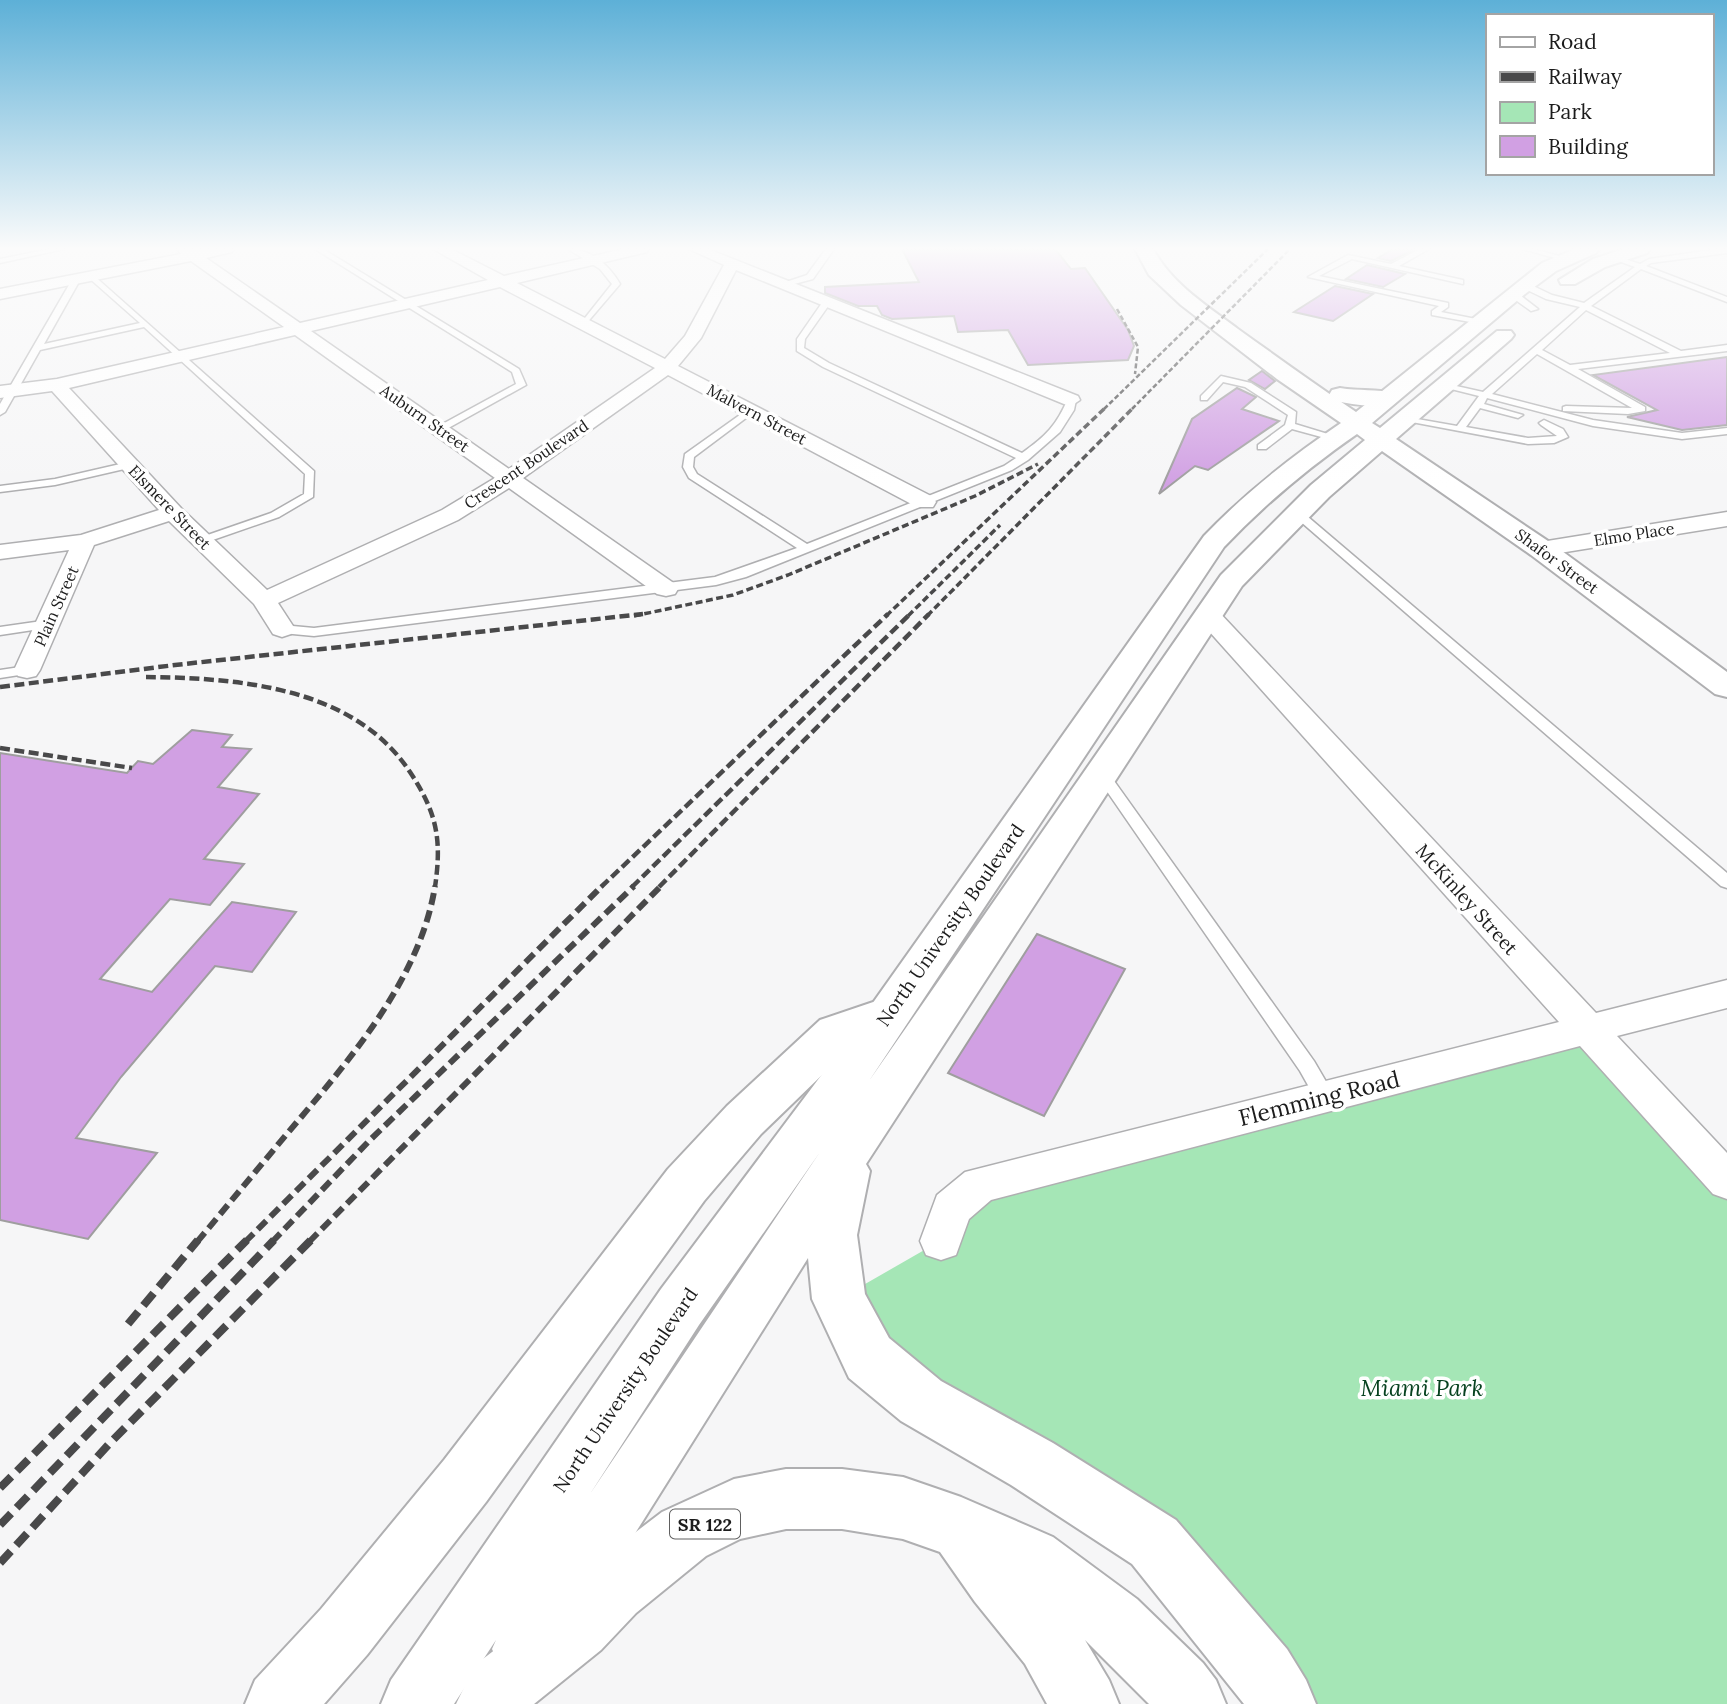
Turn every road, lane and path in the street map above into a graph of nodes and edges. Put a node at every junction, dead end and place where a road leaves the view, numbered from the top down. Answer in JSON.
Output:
{"nodes":[{"id":1,"x":47,"y":329,"type":"edge"},
{"id":2,"x":127,"y":329,"type":"edge"},
{"id":3,"x":148,"y":329,"type":"edge"},
{"id":4,"x":299,"y":329,"type":"joint"},
{"id":5,"x":446,"y":329,"type":"edge"},
{"id":6,"x":595,"y":329,"type":"edge"},
{"id":7,"x":697,"y":329,"type":"edge"},
{"id":8,"x":808,"y":329,"type":"edge"},
{"id":9,"x":893,"y":329,"type":"edge"},
{"id":10,"x":1224,"y":329,"type":"edge"},
{"id":11,"x":1249,"y":329,"type":"edge"},
{"id":12,"x":1470,"y":329,"type":"edge"},
{"id":13,"x":1511,"y":329,"type":"edge"},
{"id":14,"x":1560,"y":329,"type":"edge"},
{"id":15,"x":1630,"y":329,"type":"edge"},
{"id":16,"x":36,"y":348,"type":"junction"},
{"id":17,"x":1727,"y":348,"type":"edge"},
{"id":18,"x":1536,"y":350,"type":"junction"},
{"id":19,"x":1680,"y":354,"type":"junction"},
{"id":20,"x":179,"y":357,"type":"junction"},
{"id":21,"x":668,"y":367,"type":"junction"},
{"id":22,"x":1568,"y":368,"type":"junction"},
{"id":23,"x":57,"y":385,"type":"junction"},
{"id":24,"x":1446,"y":385,"type":"junction"},
{"id":25,"x":6,"y":391,"type":"edge"},
{"id":26,"x":1340,"y":395,"type":"junction"},
{"id":27,"x":1485,"y":395,"type":"junction"},
{"id":28,"x":1205,"y":398,"type":"dead end"},
{"id":29,"x":1387,"y":398,"type":"junction"},
{"id":30,"x":1071,"y":400,"type":"joint"},
{"id":31,"x":1478,"y":405,"type":"junction"},
{"id":32,"x":1534,"y":408,"type":"junction"},
{"id":33,"x":751,"y":410,"type":"junction"},
{"id":34,"x":0,"y":412,"type":"edge"},
{"id":35,"x":1518,"y":415,"type":"dead end"},
{"id":36,"x":1406,"y":419,"type":"junction"},
{"id":37,"x":1544,"y":423,"type":"dead end"},
{"id":38,"x":1290,"y":426,"type":"junction"},
{"id":39,"x":1352,"y":426,"type":"junction"},
{"id":40,"x":440,"y":429,"type":"junction"},
{"id":41,"x":1460,"y":429,"type":"junction"},
{"id":42,"x":1727,"y":430,"type":"edge"},
{"id":43,"x":1384,"y":439,"type":"junction"},
{"id":44,"x":1262,"y":447,"type":"dead end"},
{"id":45,"x":1024,"y":458,"type":"junction"},
{"id":46,"x":129,"y":465,"type":"junction"},
{"id":47,"x":510,"y":478,"type":"junction"},
{"id":48,"x":0,"y":489,"type":"edge"},
{"id":49,"x":925,"y":502,"type":"junction"},
{"id":50,"x":173,"y":513,"type":"junction"},
{"id":51,"x":1297,"y":513,"type":"junction"},
{"id":52,"x":1727,"y":519,"type":"edge"},
{"id":53,"x":84,"y":541,"type":"junction"},
{"id":54,"x":200,"y":541,"type":"junction"},
{"id":55,"x":805,"y":548,"type":"junction"},
{"id":56,"x":1541,"y":549,"type":"junction"},
{"id":57,"x":0,"y":552,"type":"edge"},
{"id":58,"x":666,"y":589,"type":"junction"},
{"id":59,"x":264,"y":600,"type":"junction"},
{"id":60,"x":1208,"y":615,"type":"junction"},
{"id":61,"x":49,"y":624,"type":"junction"},
{"id":62,"x":282,"y":629,"type":"joint"},
{"id":63,"x":0,"y":631,"type":"edge"},
{"id":64,"x":27,"y":670,"type":"joint"},
{"id":65,"x":0,"y":674,"type":"edge"},
{"id":66,"x":1727,"y":687,"type":"edge"},
{"id":67,"x":1102,"y":774,"type":"junction"},
{"id":68,"x":1727,"y":882,"type":"edge"},
{"id":69,"x":1727,"y":994,"type":"edge"},
{"id":70,"x":888,"y":1014,"type":"junction"},
{"id":71,"x":1586,"y":1030,"type":"junction"},
{"id":72,"x":1325,"y":1097,"type":"junction"},
{"id":73,"x":849,"y":1149,"type":"junction"},
{"id":74,"x":1727,"y":1181,"type":"edge"},
{"id":75,"x":940,"y":1241,"type":"dead end"},
{"id":76,"x":961,"y":1528,"type":"junction"},
{"id":77,"x":494,"y":1696,"type":"edge"},
{"id":78,"x":279,"y":1704,"type":"edge"},
{"id":79,"x":415,"y":1704,"type":"edge"},
{"id":80,"x":1085,"y":1704,"type":"edge"},
{"id":81,"x":1192,"y":1704,"type":"edge"},
{"id":82,"x":1282,"y":1704,"type":"edge"}],
"edges":[{"from":1,"to":16,"type":"lane"},
{"from":2,"to":16,"type":"lane"},
{"from":3,"to":20,"type":"lane"},
{"from":4,"to":20,"type":"street"},
{"from":4,"to":40,"type":"street","name":"Auburn Street"},
{"from":5,"to":40,"type":"lane"},
{"from":6,"to":21,"type":"street","name":"Malvern Street"},
{"from":7,"to":21,"type":"street","name":"Crescent Boulevard"},
{"from":8,"to":45,"type":"lane"},
{"from":9,"to":30,"type":"street"},
{"from":10,"to":39,"type":"main road","name":"Shafor Street"},
{"from":11,"to":26,"type":"main road","name":"Shafor Street"},
{"from":12,"to":29,"type":"main road","name":"North University Boulevard"},
{"from":13,"to":24,"type":"main road","name":"North University Boulevard"},
{"from":14,"to":18,"type":"lane"},
{"from":15,"to":19,"type":"lane"},
{"from":16,"to":25,"type":"lane"},
{"from":17,"to":19,"type":"lane"},
{"from":18,"to":22,"type":"lane"},
{"from":18,"to":27,"type":"lane"},
{"from":19,"to":22,"type":"lane"},
{"from":20,"to":23,"type":"street"},
{"from":20,"to":54,"type":"lane"},
{"from":21,"to":33,"type":"street","name":"Malvern Street"},
{"from":21,"to":47,"type":"street","name":"Crescent Boulevard"},
{"from":22,"to":32,"type":"lane"},
{"from":23,"to":25,"type":"street"},
{"from":23,"to":46,"type":"street","name":"Elsmere Street"},
{"from":24,"to":27,"type":"lane"},
{"from":24,"to":36,"type":"main road","name":"North University Boulevard"},
{"from":25,"to":34,"type":"lane"},
{"from":26,"to":29,"type":"main road"},
{"from":26,"to":39,"type":"main road","name":"Shafor Street"},
{"from":27,"to":31,"type":"lane"},
{"from":27,"to":32,"type":"lane"},
{"from":28,"to":38,"type":"lane"},
{"from":29,"to":39,"type":"main road","name":"North University Boulevard"},
{"from":30,"to":45,"type":"lane"},
{"from":31,"to":35,"type":"lane"},
{"from":31,"to":41,"type":"lane"},
{"from":32,"to":42,"type":"lane"},
{"from":33,"to":49,"type":"street","name":"Malvern Street"},
{"from":33,"to":55,"type":"lane"},
{"from":36,"to":41,"type":"lane"},
{"from":36,"to":43,"type":"main road","name":"North University Boulevard"},
{"from":37,"to":41,"type":"lane"},
{"from":38,"to":39,"type":"lane"},
{"from":38,"to":44,"type":"lane"},
{"from":39,"to":43,"type":"main road","name":"Shafor Street"},
{"from":39,"to":70,"type":"main road","name":"North University Boulevard"},
{"from":40,"to":47,"type":"street","name":"Auburn Street"},
{"from":43,"to":51,"type":"main road","name":"North University Boulevard"},
{"from":43,"to":56,"type":"main road","name":"Shafor Street"},
{"from":45,"to":49,"type":"lane"},
{"from":46,"to":48,"type":"lane"},
{"from":46,"to":50,"type":"street","name":"Elsmere Street"},
{"from":47,"to":58,"type":"street","name":"Auburn Street"},
{"from":47,"to":59,"type":"street","name":"Crescent Boulevard"},
{"from":49,"to":55,"type":"lane"},
{"from":50,"to":53,"type":"street"},
{"from":50,"to":54,"type":"street","name":"Elsmere Street"},
{"from":51,"to":60,"type":"main road","name":"North University Boulevard"},
{"from":51,"to":68,"type":"lane"},
{"from":52,"to":56,"type":"street","name":"Elmo Place"},
{"from":53,"to":57,"type":"street"},
{"from":53,"to":61,"type":"street","name":"Plain Street"},
{"from":54,"to":59,"type":"street","name":"Elsmere Street"},
{"from":55,"to":58,"type":"lane"},
{"from":56,"to":66,"type":"main road","name":"Shafor Street"},
{"from":58,"to":62,"type":"lane"},
{"from":59,"to":62,"type":"street","name":"Elsmere Street"},
{"from":60,"to":67,"type":"main road","name":"North University Boulevard"},
{"from":60,"to":71,"type":"street","name":"McKinley Street"},
{"from":61,"to":63,"type":"lane"},
{"from":61,"to":64,"type":"street","name":"Plain Street"},
{"from":64,"to":65,"type":"lane"},
{"from":67,"to":72,"type":"lane"},
{"from":67,"to":73,"type":"main road","name":"North University Boulevard"},
{"from":69,"to":71,"type":"street","name":"Flemming Road"},
{"from":70,"to":78,"type":"main road"},
{"from":70,"to":79,"type":"main road","name":"North University Boulevard"},
{"from":71,"to":72,"type":"street","name":"Flemming Road"},
{"from":71,"to":74,"type":"street","name":"McKinley Street"},
{"from":72,"to":75,"type":"street","name":"Flemming Road"},
{"from":73,"to":77,"type":"main road","name":"North University Boulevard"},
{"from":73,"to":82,"type":"main road"},
{"from":76,"to":77,"type":"main road","number":"SR 122"},
{"from":76,"to":80,"type":"main road"},
{"from":76,"to":81,"type":"main road"}]}
